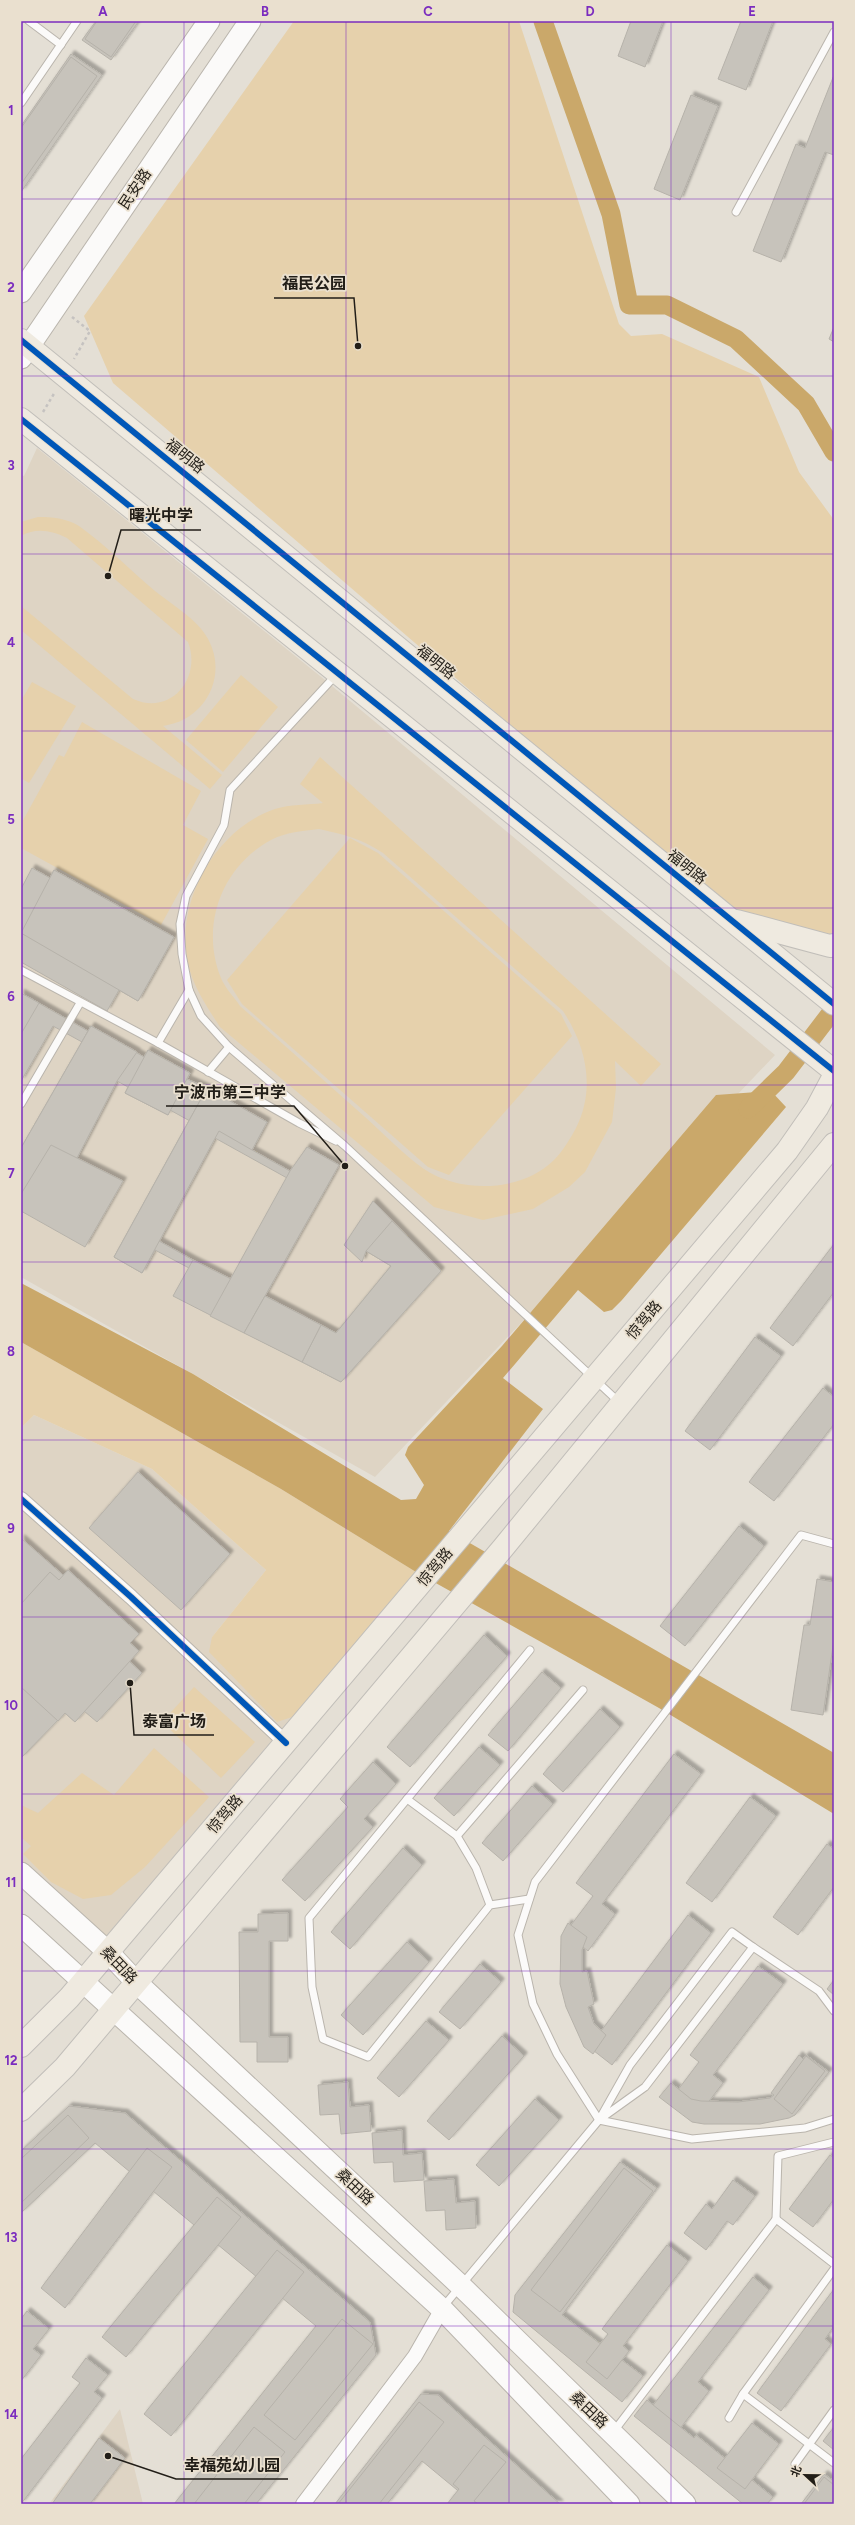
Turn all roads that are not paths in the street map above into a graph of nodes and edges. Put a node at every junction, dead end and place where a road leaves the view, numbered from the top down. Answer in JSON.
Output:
{"nodes":[{"id":1,"x":29,"y":21,"type":"edge"},
{"id":2,"x":77,"y":21,"type":"edge"},
{"id":3,"x":209,"y":21,"type":"edge"},
{"id":4,"x":250,"y":21,"type":"edge"},
{"id":5,"x":834,"y":32,"type":"edge"},
{"id":6,"x":61,"y":45,"type":"junction"},
{"id":7,"x":21,"y":103,"type":"edge"},
{"id":8,"x":736,"y":212,"type":"dead end"},
{"id":9,"x":21,"y":292,"type":"edge"},
{"id":10,"x":24,"y":348,"type":"edge"},
{"id":11,"x":21,"y":419,"type":"edge"},
{"id":12,"x":338,"y":673,"type":"junction"},
{"id":13,"x":729,"y":919,"type":"junction"},
{"id":14,"x":834,"y":945,"type":"edge"},
{"id":15,"x":21,"y":970,"type":"edge"},
{"id":16,"x":189,"y":990,"type":"junction"},
{"id":17,"x":80,"y":1003,"type":"junction"},
{"id":18,"x":834,"y":1004,"type":"edge"},
{"id":19,"x":158,"y":1043,"type":"junction"},
{"id":20,"x":229,"y":1047,"type":"junction"},
{"id":21,"x":834,"y":1071,"type":"edge"},
{"id":22,"x":208,"y":1072,"type":"junction"},
{"id":23,"x":834,"y":1076,"type":"edge"},
{"id":24,"x":21,"y":1104,"type":"edge"},
{"id":25,"x":834,"y":1144,"type":"edge"},
{"id":26,"x":345,"y":1146,"type":"junction"},
{"id":27,"x":594,"y":1379,"type":"junction"},
{"id":28,"x":621,"y":1404,"type":"junction"},
{"id":29,"x":21,"y":1499,"type":"edge"},
{"id":30,"x":834,"y":1544,"type":"edge"},
{"id":31,"x":530,"y":1650,"type":"dead end"},
{"id":32,"x":583,"y":1690,"type":"dead end"},
{"id":33,"x":286,"y":1743,"type":"junction"},
{"id":34,"x":407,"y":1799,"type":"junction"},
{"id":35,"x":457,"y":1836,"type":"junction"},
{"id":36,"x":21,"y":1873,"type":"edge"},
{"id":37,"x":529,"y":1899,"type":"junction"},
{"id":38,"x":490,"y":1905,"type":"junction"},
{"id":39,"x":21,"y":1925,"type":"edge"},
{"id":40,"x":753,"y":1947,"type":"junction"},
{"id":41,"x":108,"y":1952,"type":"junction"},
{"id":42,"x":83,"y":1981,"type":"junction"},
{"id":43,"x":136,"y":1983,"type":"junction"},
{"id":44,"x":114,"y":2009,"type":"junction"},
{"id":45,"x":834,"y":2011,"type":"edge"},
{"id":46,"x":21,"y":2046,"type":"edge"},
{"id":47,"x":21,"y":2110,"type":"edge"},
{"id":48,"x":834,"y":2119,"type":"edge"},
{"id":49,"x":599,"y":2120,"type":"junction"},
{"id":50,"x":834,"y":2142,"type":"edge"},
{"id":51,"x":776,"y":2219,"type":"junction"},
{"id":52,"x":834,"y":2264,"type":"edge"},
{"id":53,"x":834,"y":2269,"type":"edge"},
{"id":54,"x":461,"y":2286,"type":"junction"},
{"id":55,"x":442,"y":2309,"type":"junction"},
{"id":56,"x":743,"y":2394,"type":"junction"},
{"id":57,"x":834,"y":2410,"type":"edge"},
{"id":58,"x":729,"y":2418,"type":"dead end"},
{"id":59,"x":612,"y":2433,"type":"junction"},
{"id":60,"x":808,"y":2445,"type":"junction"},
{"id":61,"x":834,"y":2463,"type":"edge"},
{"id":62,"x":795,"y":2464,"type":"dead end"},
{"id":63,"x":303,"y":2504,"type":"edge"},
{"id":64,"x":630,"y":2504,"type":"edge"},
{"id":65,"x":685,"y":2504,"type":"edge"}],
"edges":[{"from":1,"to":6,"type":"lane"},
{"from":2,"to":6,"type":"lane"},
{"from":3,"to":9,"type":"main road"},
{"from":4,"to":10,"type":"main road","name":"民安路"},
{"from":5,"to":8,"type":"lane"},
{"from":6,"to":7,"type":"lane"},
{"from":10,"to":13,"type":"main road","name":"福明路"},
{"from":11,"to":12,"type":"main road"},
{"from":12,"to":16,"type":"lane"},
{"from":12,"to":21,"type":"main road"},
{"from":13,"to":14,"type":"main road"},
{"from":13,"to":18,"type":"main road","name":"福明路"},
{"from":15,"to":17,"type":"lane"},
{"from":16,"to":19,"type":"lane"},
{"from":16,"to":20,"type":"lane"},
{"from":17,"to":19,"type":"lane"},
{"from":17,"to":24,"type":"lane"},
{"from":19,"to":22,"type":"lane"},
{"from":20,"to":22,"type":"lane"},
{"from":20,"to":26,"type":"lane"},
{"from":22,"to":26,"type":"lane"},
{"from":23,"to":27,"type":"main road","name":"惊驾路"},
{"from":25,"to":28,"type":"main road"},
{"from":26,"to":27,"type":"lane"},
{"from":27,"to":28,"type":"lane"},
{"from":27,"to":33,"type":"main road","name":"惊驾路"},
{"from":28,"to":43,"type":"main road"},
{"from":29,"to":33,"type":"street"},
{"from":30,"to":37,"type":"lane"},
{"from":31,"to":34,"type":"lane"},
{"from":32,"to":35,"type":"lane"},
{"from":33,"to":41,"type":"main road","name":"惊驾路"},
{"from":34,"to":35,"type":"lane"},
{"from":34,"to":38,"type":"lane"},
{"from":35,"to":38,"type":"lane"},
{"from":36,"to":41,"type":"main road","name":"桑田路"},
{"from":37,"to":38,"type":"lane"},
{"from":37,"to":49,"type":"lane"},
{"from":39,"to":42,"type":"main road","name":"桑田路"},
{"from":40,"to":45,"type":"lane"},
{"from":40,"to":49,"type":"lane"},
{"from":40,"to":49,"type":"lane"},
{"from":41,"to":42,"type":"main road","name":"惊驾路"},
{"from":41,"to":43,"type":"main road","name":"桑田路"},
{"from":42,"to":44,"type":"main road","name":"桑田路"},
{"from":42,"to":46,"type":"main road","name":"惊驾路"},
{"from":43,"to":44,"type":"main road"},
{"from":43,"to":54,"type":"main road","name":"桑田路"},
{"from":44,"to":47,"type":"main road"},
{"from":44,"to":55,"type":"main road","name":"桑田路"},
{"from":48,"to":49,"type":"lane"},
{"from":49,"to":54,"type":"lane"},
{"from":50,"to":51,"type":"lane"},
{"from":51,"to":52,"type":"lane"},
{"from":51,"to":59,"type":"lane"},
{"from":53,"to":56,"type":"lane"},
{"from":54,"to":55,"type":"lane"},
{"from":54,"to":59,"type":"main road","name":"桑田路"},
{"from":55,"to":63,"type":"street"},
{"from":55,"to":64,"type":"main road","name":"桑田路"},
{"from":56,"to":58,"type":"lane"},
{"from":56,"to":60,"type":"lane"},
{"from":57,"to":60,"type":"lane"},
{"from":59,"to":65,"type":"main road","name":"桑田路"},
{"from":60,"to":61,"type":"lane"},
{"from":60,"to":62,"type":"lane"}]}
